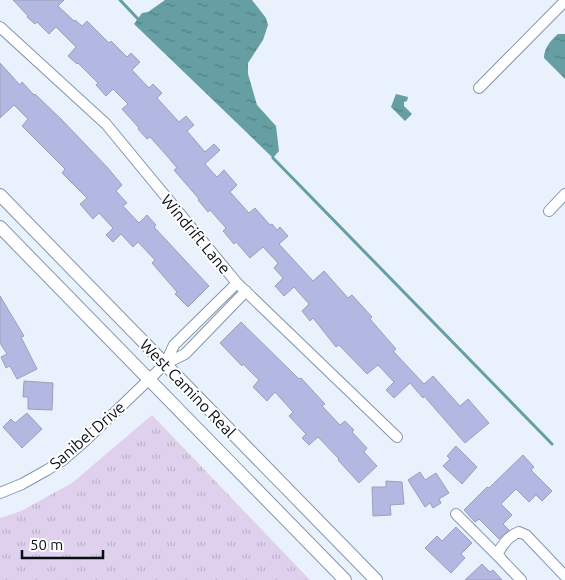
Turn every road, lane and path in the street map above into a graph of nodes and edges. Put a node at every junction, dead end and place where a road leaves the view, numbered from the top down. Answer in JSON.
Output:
{"nodes":[{"id":1,"x":565,"y":1,"type":"edge"},
{"id":2,"x":0,"y":27,"type":"edge"},
{"id":3,"x":479,"y":88,"type":"dead end"},
{"id":4,"x":565,"y":194,"type":"edge"},
{"id":5,"x":0,"y":195,"type":"edge"},
{"id":6,"x":549,"y":211,"type":"dead end"},
{"id":7,"x":0,"y":227,"type":"edge"},
{"id":8,"x":237,"y":283,"type":"junction"},
{"id":9,"x":246,"y":292,"type":"junction"},
{"id":10,"x":165,"y":364,"type":"junction"},
{"id":11,"x":149,"y":379,"type":"junction"},
{"id":12,"x":397,"y":437,"type":"dead end"},
{"id":13,"x":0,"y":493,"type":"edge"},
{"id":14,"x":456,"y":514,"type":"dead end"},
{"id":15,"x":501,"y":560,"type":"junction"},
{"id":16,"x":565,"y":576,"type":"edge"},
{"id":17,"x":345,"y":580,"type":"edge"},
{"id":18,"x":376,"y":580,"type":"edge"},
{"id":19,"x":521,"y":580,"type":"edge"}],
"edges":[{"from":1,"to":3,"type":"street"},
{"from":2,"to":8,"type":"street","name":"Windrift Lane"},
{"from":4,"to":6,"type":"street"},
{"from":5,"to":10,"type":"street","name":"West Camino Real"},
{"from":7,"to":11,"type":"street","name":"West Camino Real"},
{"from":8,"to":9,"type":"street","name":"Windrift Lane"},
{"from":8,"to":10,"type":"street","name":"Sanibel Drive"},
{"from":9,"to":10,"type":"street","name":"Sanibel Drive"},
{"from":9,"to":12,"type":"street","name":"Windrift Lane"},
{"from":10,"to":11,"type":"street","name":"Sanibel Drive"},
{"from":10,"to":18,"type":"street","name":"West Camino Real"},
{"from":11,"to":13,"type":"street","name":"Sanibel Drive"},
{"from":11,"to":17,"type":"street","name":"West Camino Real"},
{"from":14,"to":15,"type":"street"},
{"from":15,"to":16,"type":"street"},
{"from":15,"to":19,"type":"street"}]}
